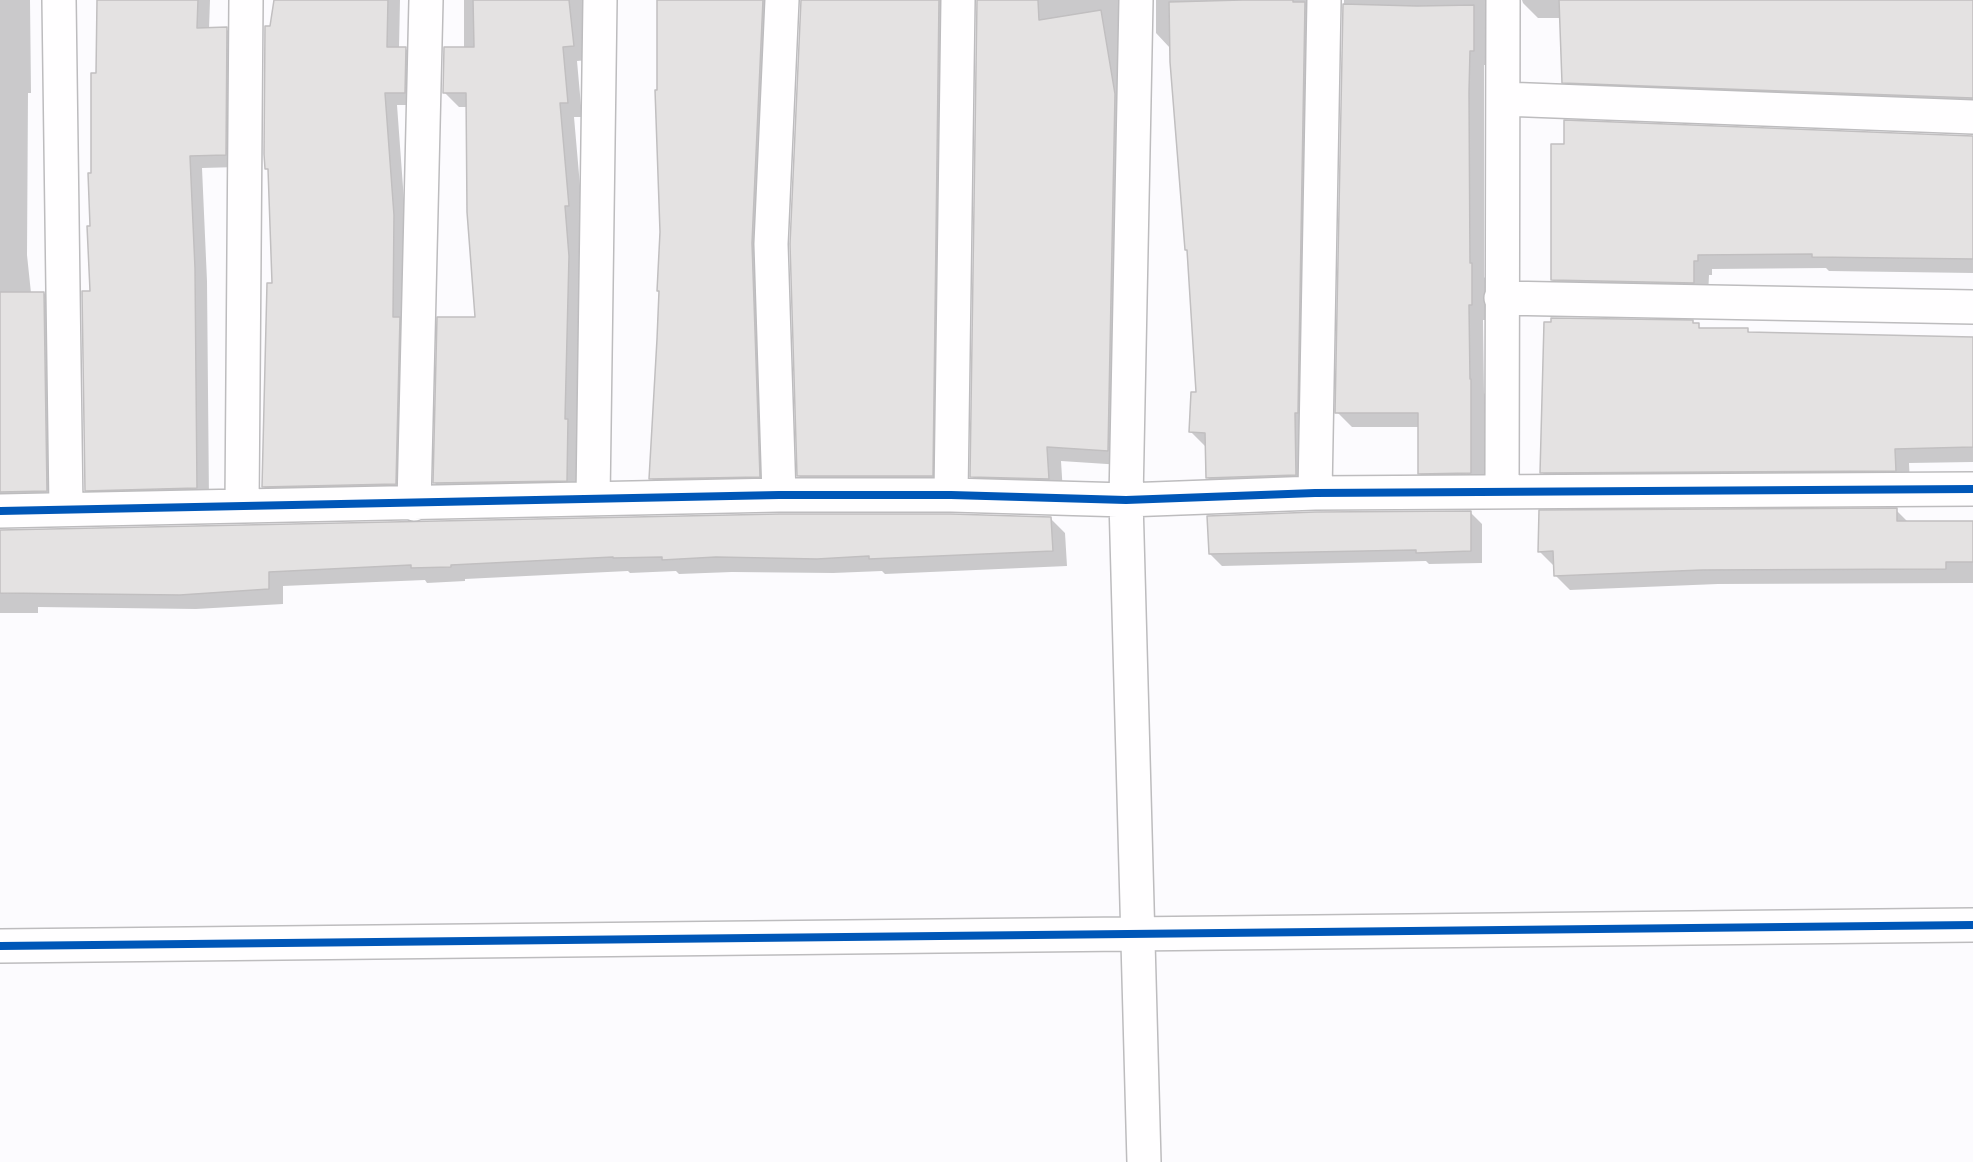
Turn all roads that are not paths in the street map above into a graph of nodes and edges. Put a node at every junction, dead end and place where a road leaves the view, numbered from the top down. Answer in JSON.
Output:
{"nodes":[{"id":1,"x":59,"y":0,"type":"edge"},
{"id":2,"x":246,"y":0,"type":"edge"},
{"id":3,"x":426,"y":0,"type":"edge"},
{"id":4,"x":600,"y":0,"type":"edge"},
{"id":5,"x":782,"y":0,"type":"edge"},
{"id":6,"x":958,"y":0,"type":"edge"},
{"id":7,"x":1136,"y":0,"type":"edge"},
{"id":8,"x":1324,"y":0,"type":"edge"},
{"id":9,"x":1503,"y":0,"type":"edge"},
{"id":10,"x":1503,"y":99,"type":"junction"},
{"id":11,"x":1973,"y":117,"type":"edge"},
{"id":12,"x":1502,"y":298,"type":"junction"},
{"id":13,"x":1973,"y":307,"type":"edge"},
{"id":14,"x":1973,"y":489,"type":"edge"},
{"id":15,"x":1502,"y":492,"type":"junction"},
{"id":16,"x":1315,"y":493,"type":"junction"},
{"id":17,"x":778,"y":495,"type":"junction"},
{"id":18,"x":951,"y":495,"type":"junction"},
{"id":19,"x":593,"y":498,"type":"junction"},
{"id":20,"x":1126,"y":500,"type":"junction"},
{"id":21,"x":414,"y":504,"type":"junction"},
{"id":22,"x":242,"y":506,"type":"junction"},
{"id":23,"x":66,"y":508,"type":"junction"},
{"id":24,"x":0,"y":511,"type":"edge"},
{"id":25,"x":1973,"y":925,"type":"edge"},
{"id":26,"x":1138,"y":934,"type":"junction"},
{"id":27,"x":0,"y":946,"type":"edge"},
{"id":28,"x":1144,"y":1162,"type":"edge"}],
"edges":[{"from":1,"to":23,"type":"street"},
{"from":2,"to":22,"type":"street"},
{"from":3,"to":21,"type":"street"},
{"from":4,"to":19,"type":"street"},
{"from":5,"to":17,"type":"street"},
{"from":6,"to":18,"type":"street"},
{"from":7,"to":20,"type":"street"},
{"from":8,"to":16,"type":"street"},
{"from":9,"to":10,"type":"street"},
{"from":10,"to":11,"type":"street"},
{"from":10,"to":12,"type":"street"},
{"from":12,"to":13,"type":"street"},
{"from":12,"to":15,"type":"street"},
{"from":14,"to":15,"type":"street"},
{"from":15,"to":16,"type":"street"},
{"from":16,"to":20,"type":"street"},
{"from":17,"to":18,"type":"street"},
{"from":17,"to":19,"type":"street"},
{"from":18,"to":20,"type":"street"},
{"from":19,"to":21,"type":"street"},
{"from":20,"to":26,"type":"street"},
{"from":21,"to":22,"type":"street"},
{"from":22,"to":23,"type":"street"},
{"from":23,"to":24,"type":"street"},
{"from":25,"to":26,"type":"street"},
{"from":26,"to":27,"type":"street"},
{"from":26,"to":28,"type":"street"}]}
